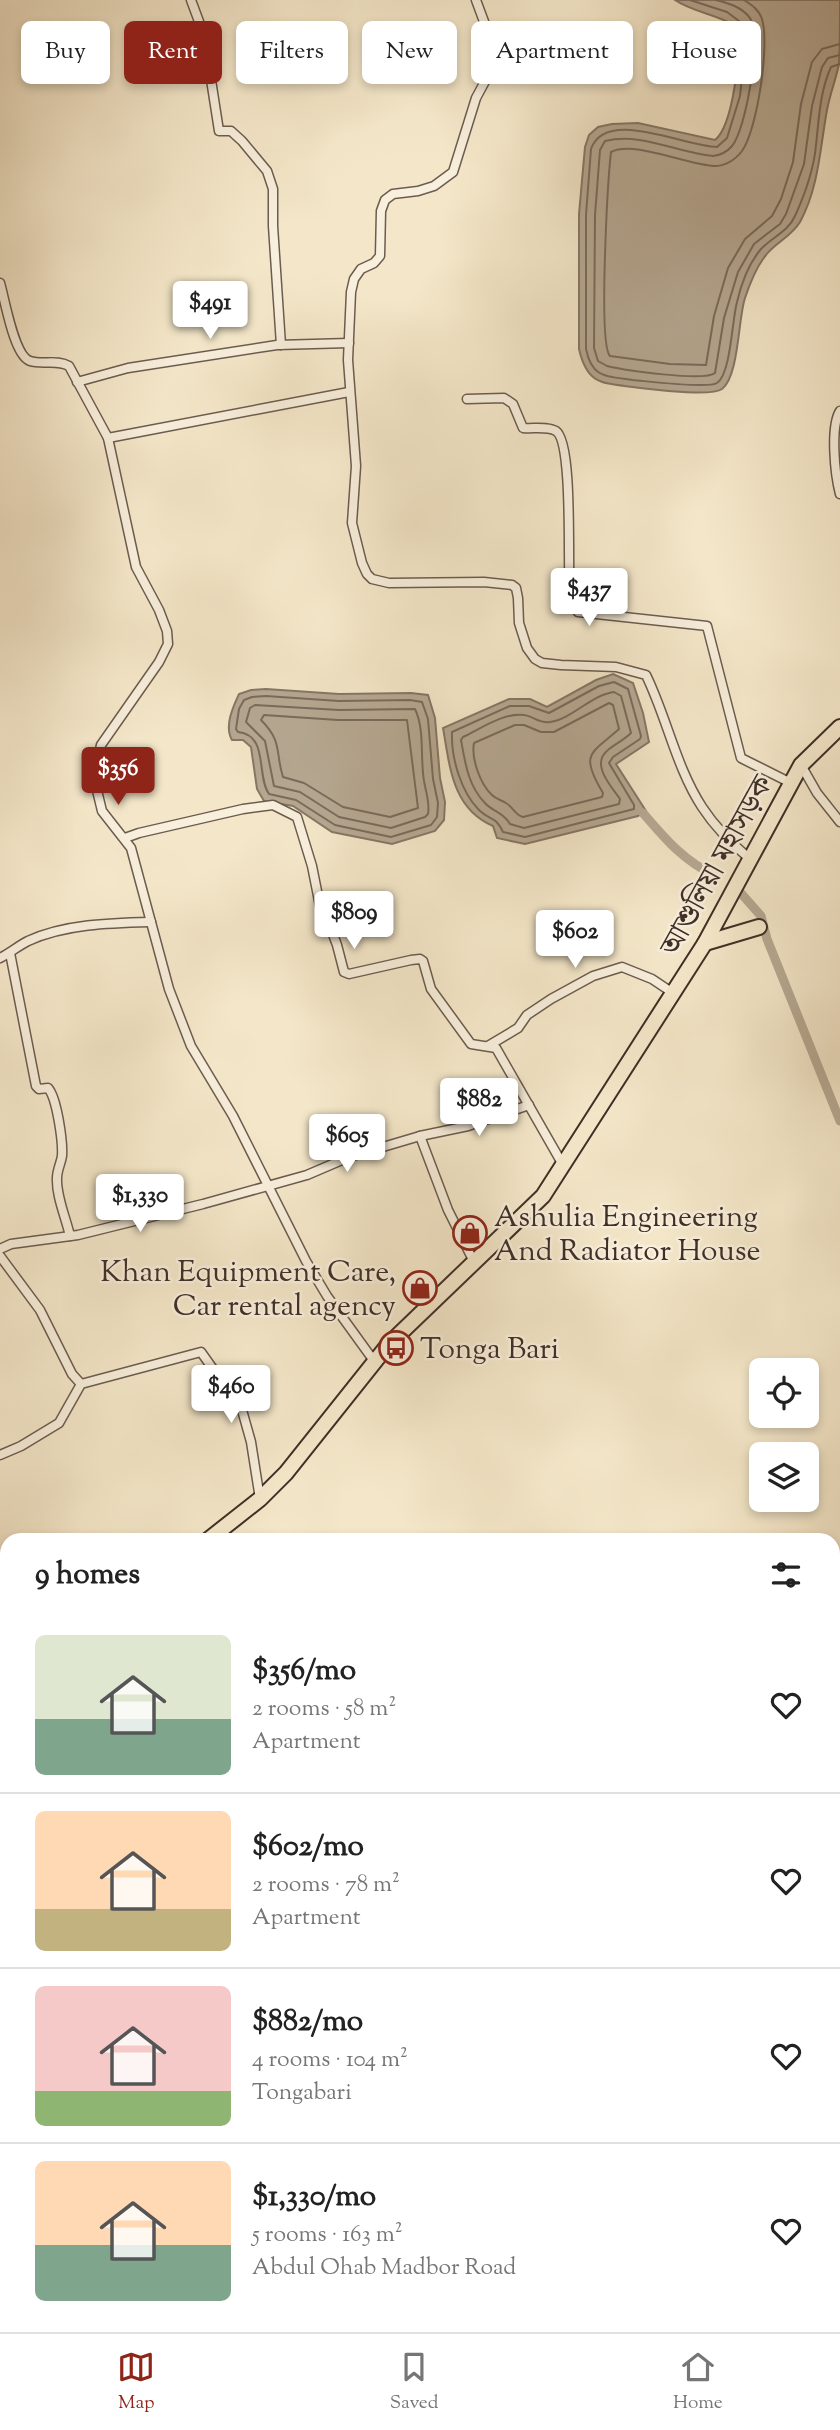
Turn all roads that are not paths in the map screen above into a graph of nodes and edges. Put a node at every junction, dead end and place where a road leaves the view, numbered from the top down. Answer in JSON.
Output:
{"nodes":[{"id":1,"x":191,"y":0,"type":"edge"},
{"id":2,"x":476,"y":0,"type":"edge"},
{"id":3,"x":0,"y":283,"type":"edge"},
{"id":4,"x":349,"y":343,"type":"junction"},
{"id":5,"x":281,"y":345,"type":"junction"},
{"id":6,"x":77,"y":382,"type":"junction"},
{"id":7,"x":349,"y":392,"type":"junction"},
{"id":8,"x":467,"y":399,"type":"dead end"},
{"id":9,"x":840,"y":411,"type":"edge"},
{"id":10,"x":108,"y":438,"type":"junction"},
{"id":11,"x":840,"y":494,"type":"edge"},
{"id":12,"x":840,"y":727,"type":"edge"},
{"id":13,"x":801,"y":765,"type":"junction"},
{"id":14,"x":792,"y":783,"type":"junction"},
{"id":15,"x":840,"y":822,"type":"edge"},
{"id":16,"x":125,"y":838,"type":"junction"},
{"id":17,"x":750,"y":859,"type":"junction"},
{"id":18,"x":151,"y":922,"type":"junction"},
{"id":19,"x":759,"y":927,"type":"dead end"},
{"id":20,"x":705,"y":943,"type":"junction"},
{"id":21,"x":10,"y":953,"type":"junction"},
{"id":22,"x":0,"y":958,"type":"edge"},
{"id":23,"x":673,"y":993,"type":"junction"},
{"id":24,"x":488,"y":1046,"type":"junction"},
{"id":25,"x":529,"y":1105,"type":"junction"},
{"id":26,"x":419,"y":1136,"type":"junction"},
{"id":27,"x":563,"y":1165,"type":"junction"},
{"id":28,"x":268,"y":1185,"type":"junction"},
{"id":29,"x":70,"y":1236,"type":"junction"},
{"id":30,"x":0,"y":1249,"type":"edge"},
{"id":31,"x":0,"y":1256,"type":"edge"},
{"id":32,"x":474,"y":1262,"type":"junction"},
{"id":33,"x":374,"y":1361,"type":"junction"},
{"id":34,"x":80,"y":1384,"type":"junction"},
{"id":35,"x":0,"y":1455,"type":"edge"},
{"id":36,"x":260,"y":1499,"type":"junction"},
{"id":37,"x":217,"y":1533,"type":"edge"}],
"edges":[{"from":1,"to":5,"type":"street"},
{"from":2,"to":4,"type":"street"},
{"from":3,"to":6,"type":"street"},
{"from":4,"to":5,"type":"street"},
{"from":4,"to":7,"type":"street"},
{"from":5,"to":6,"type":"street"},
{"from":6,"to":10,"type":"street"},
{"from":7,"to":10,"type":"street"},
{"from":7,"to":17,"type":"street"},
{"from":8,"to":14,"type":"street"},
{"from":9,"to":11,"type":"street"},
{"from":10,"to":16,"type":"street"},
{"from":12,"to":13,"type":"highway","name":"আশুলিয়া মহাসড়ক"},
{"from":13,"to":14,"type":"highway","name":"আশুলিয়া মহাসড়ক"},
{"from":13,"to":15,"type":"street"},
{"from":14,"to":17,"type":"highway","name":"আশুলিয়া মহাসড়ক"},
{"from":16,"to":18,"type":"street"},
{"from":16,"to":24,"type":"street"},
{"from":17,"to":20,"type":"highway","name":"আশুলিয়া মহাসড়ক"},
{"from":18,"to":21,"type":"street"},
{"from":18,"to":28,"type":"street"},
{"from":19,"to":20,"type":"highway"},
{"from":20,"to":23,"type":"highway","name":"আশুলিয়া মহাসড়ক"},
{"from":21,"to":22,"type":"street"},
{"from":21,"to":29,"type":"street"},
{"from":23,"to":24,"type":"street"},
{"from":23,"to":27,"type":"highway","name":"আশুলিয়া মহাসড়ক"},
{"from":24,"to":25,"type":"street"},
{"from":25,"to":26,"type":"street"},
{"from":25,"to":27,"type":"street"},
{"from":26,"to":28,"type":"street"},
{"from":26,"to":32,"type":"street"},
{"from":27,"to":32,"type":"highway","name":"আশুলিয়া মহাসড়ক"},
{"from":28,"to":29,"type":"street"},
{"from":28,"to":33,"type":"street"},
{"from":29,"to":30,"type":"street"},
{"from":31,"to":34,"type":"street"},
{"from":32,"to":33,"type":"highway","name":"আশুলিয়া মহাসড়ক"},
{"from":33,"to":36,"type":"highway","name":"আশুলিয়া মহাসড়ক"},
{"from":34,"to":35,"type":"street"},
{"from":34,"to":36,"type":"street"},
{"from":36,"to":37,"type":"highway","name":"আশুলিয়া মহাসড়ক"}]}
